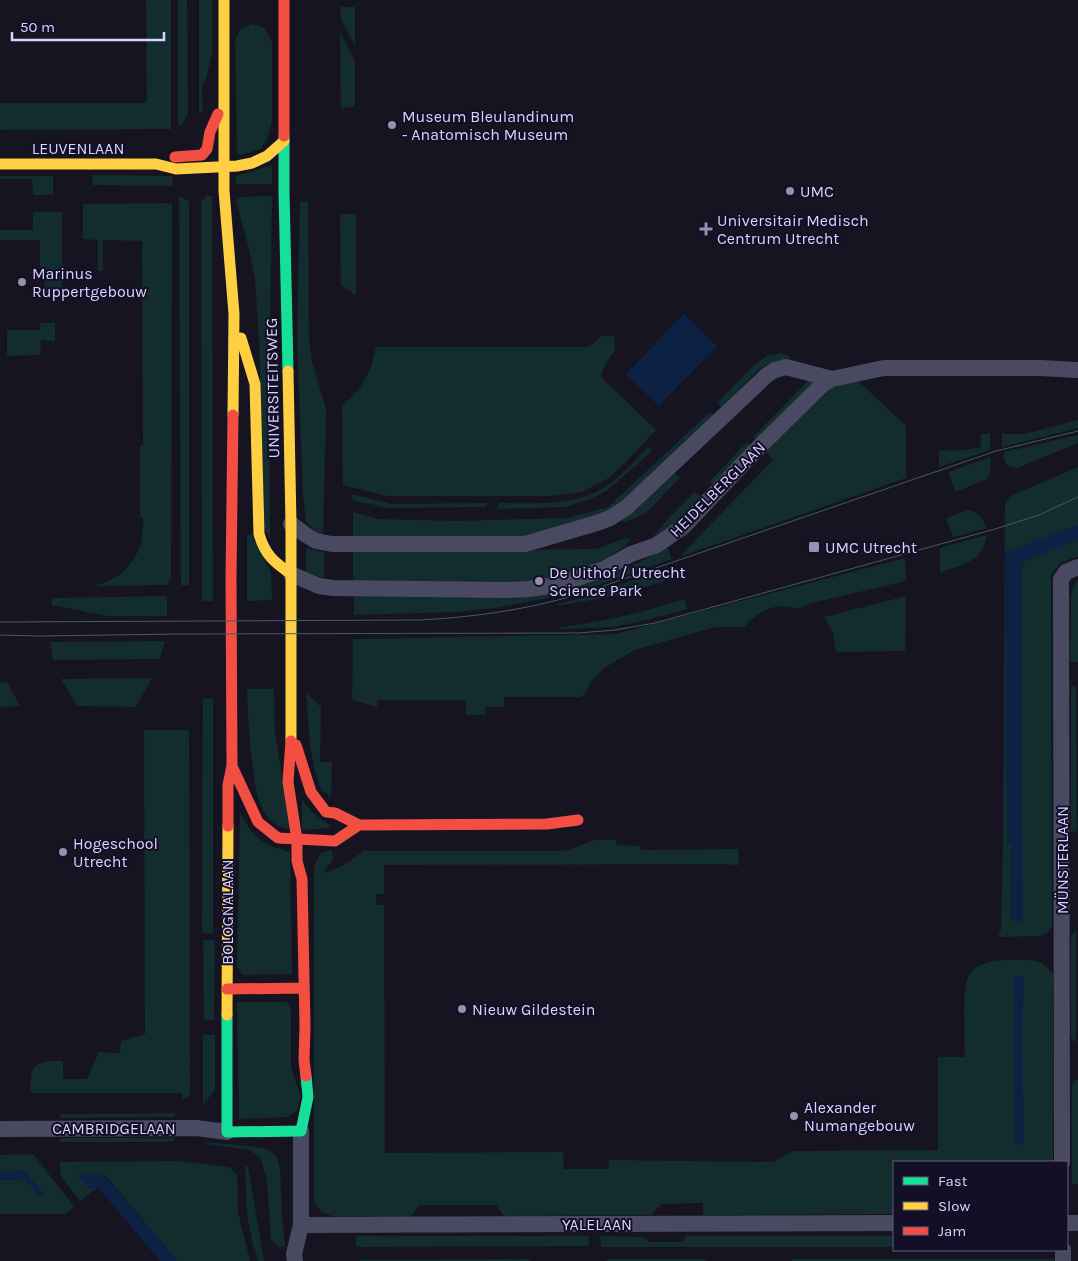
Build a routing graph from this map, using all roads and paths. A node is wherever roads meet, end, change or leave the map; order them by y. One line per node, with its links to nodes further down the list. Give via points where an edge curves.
1 (224, 0): 3 (street)
2 (284, 0): 4 (street, UNIVERSITEITSWEG)
3 (224, 101): 6 (street, LEUVENLAAN, via 210,132 207,150 195,156 176,157); 7 (street)
4 (284, 141): 7 (street, via 267,156 252,163); 11 (street, UNIVERSITEITSWEG)
5 (0, 164): 6 (street, LEUVENLAAN)
6 (156, 164): 7 (street, LEUVENLAAN, via 176,169)
7 (224, 168): 8 (street)
8 (234, 314): 13 (street, via 255,384 259,534 271,559); 15 (street, BOLOGNALAAN)
9 (1078, 370): 10 (street, HEIDELBERGLAAN, via 884,368)
10 (832, 379): 11 (street, HEIDELBERGLAAN, via 786,367 776,370 626,508 597,524 525,544 332,544 316,541); 13 (street, HEIDELBERGLAAN, via 758,448 684,526 657,545 631,554 604,570 557,585 507,590 333,588 319,586)
11 (291, 524): 13 (street, UNIVERSITEITSWEG)
12 (1078, 567): 28 (street, MÜNSTERLAAN, via 1066,572 1061,579)
13 (291, 574): 14 (street, UNIVERSITEITSWEG)
14 (292, 731): 17 (street, via 311,792 326,812); 18 (street, via 288,782)
15 (232, 766): 18 (street, via 258,822 278,838); 24 (street, BOLOGNALAAN, via 228,785)
16 (578, 820): 17 (street, via 546,824)
17 (359, 825): 19 (street, via 335,841)
18 (297, 840): 19 (street); 22 (street, via 297,861)
19 (322, 841): 20 (street)
20 (314, 851)
21 (309, 862): 22 (street)
22 (302, 879): 23 (street)
23 (303, 988): 24 (street); 26 (street, via 308,1097)
24 (227, 989): 27 (street, BOLOGNALAAN)
25 (0, 1129): 27 (street, CAMBRIDGELAAN, via 196,1128)
26 (300, 1131): 27 (street); 30 (street)
27 (227, 1132)
28 (1062, 1161)
29 (893, 1223): 30 (street, YALELAAN)
30 (301, 1225): 31 (street)
31 (295, 1261)

